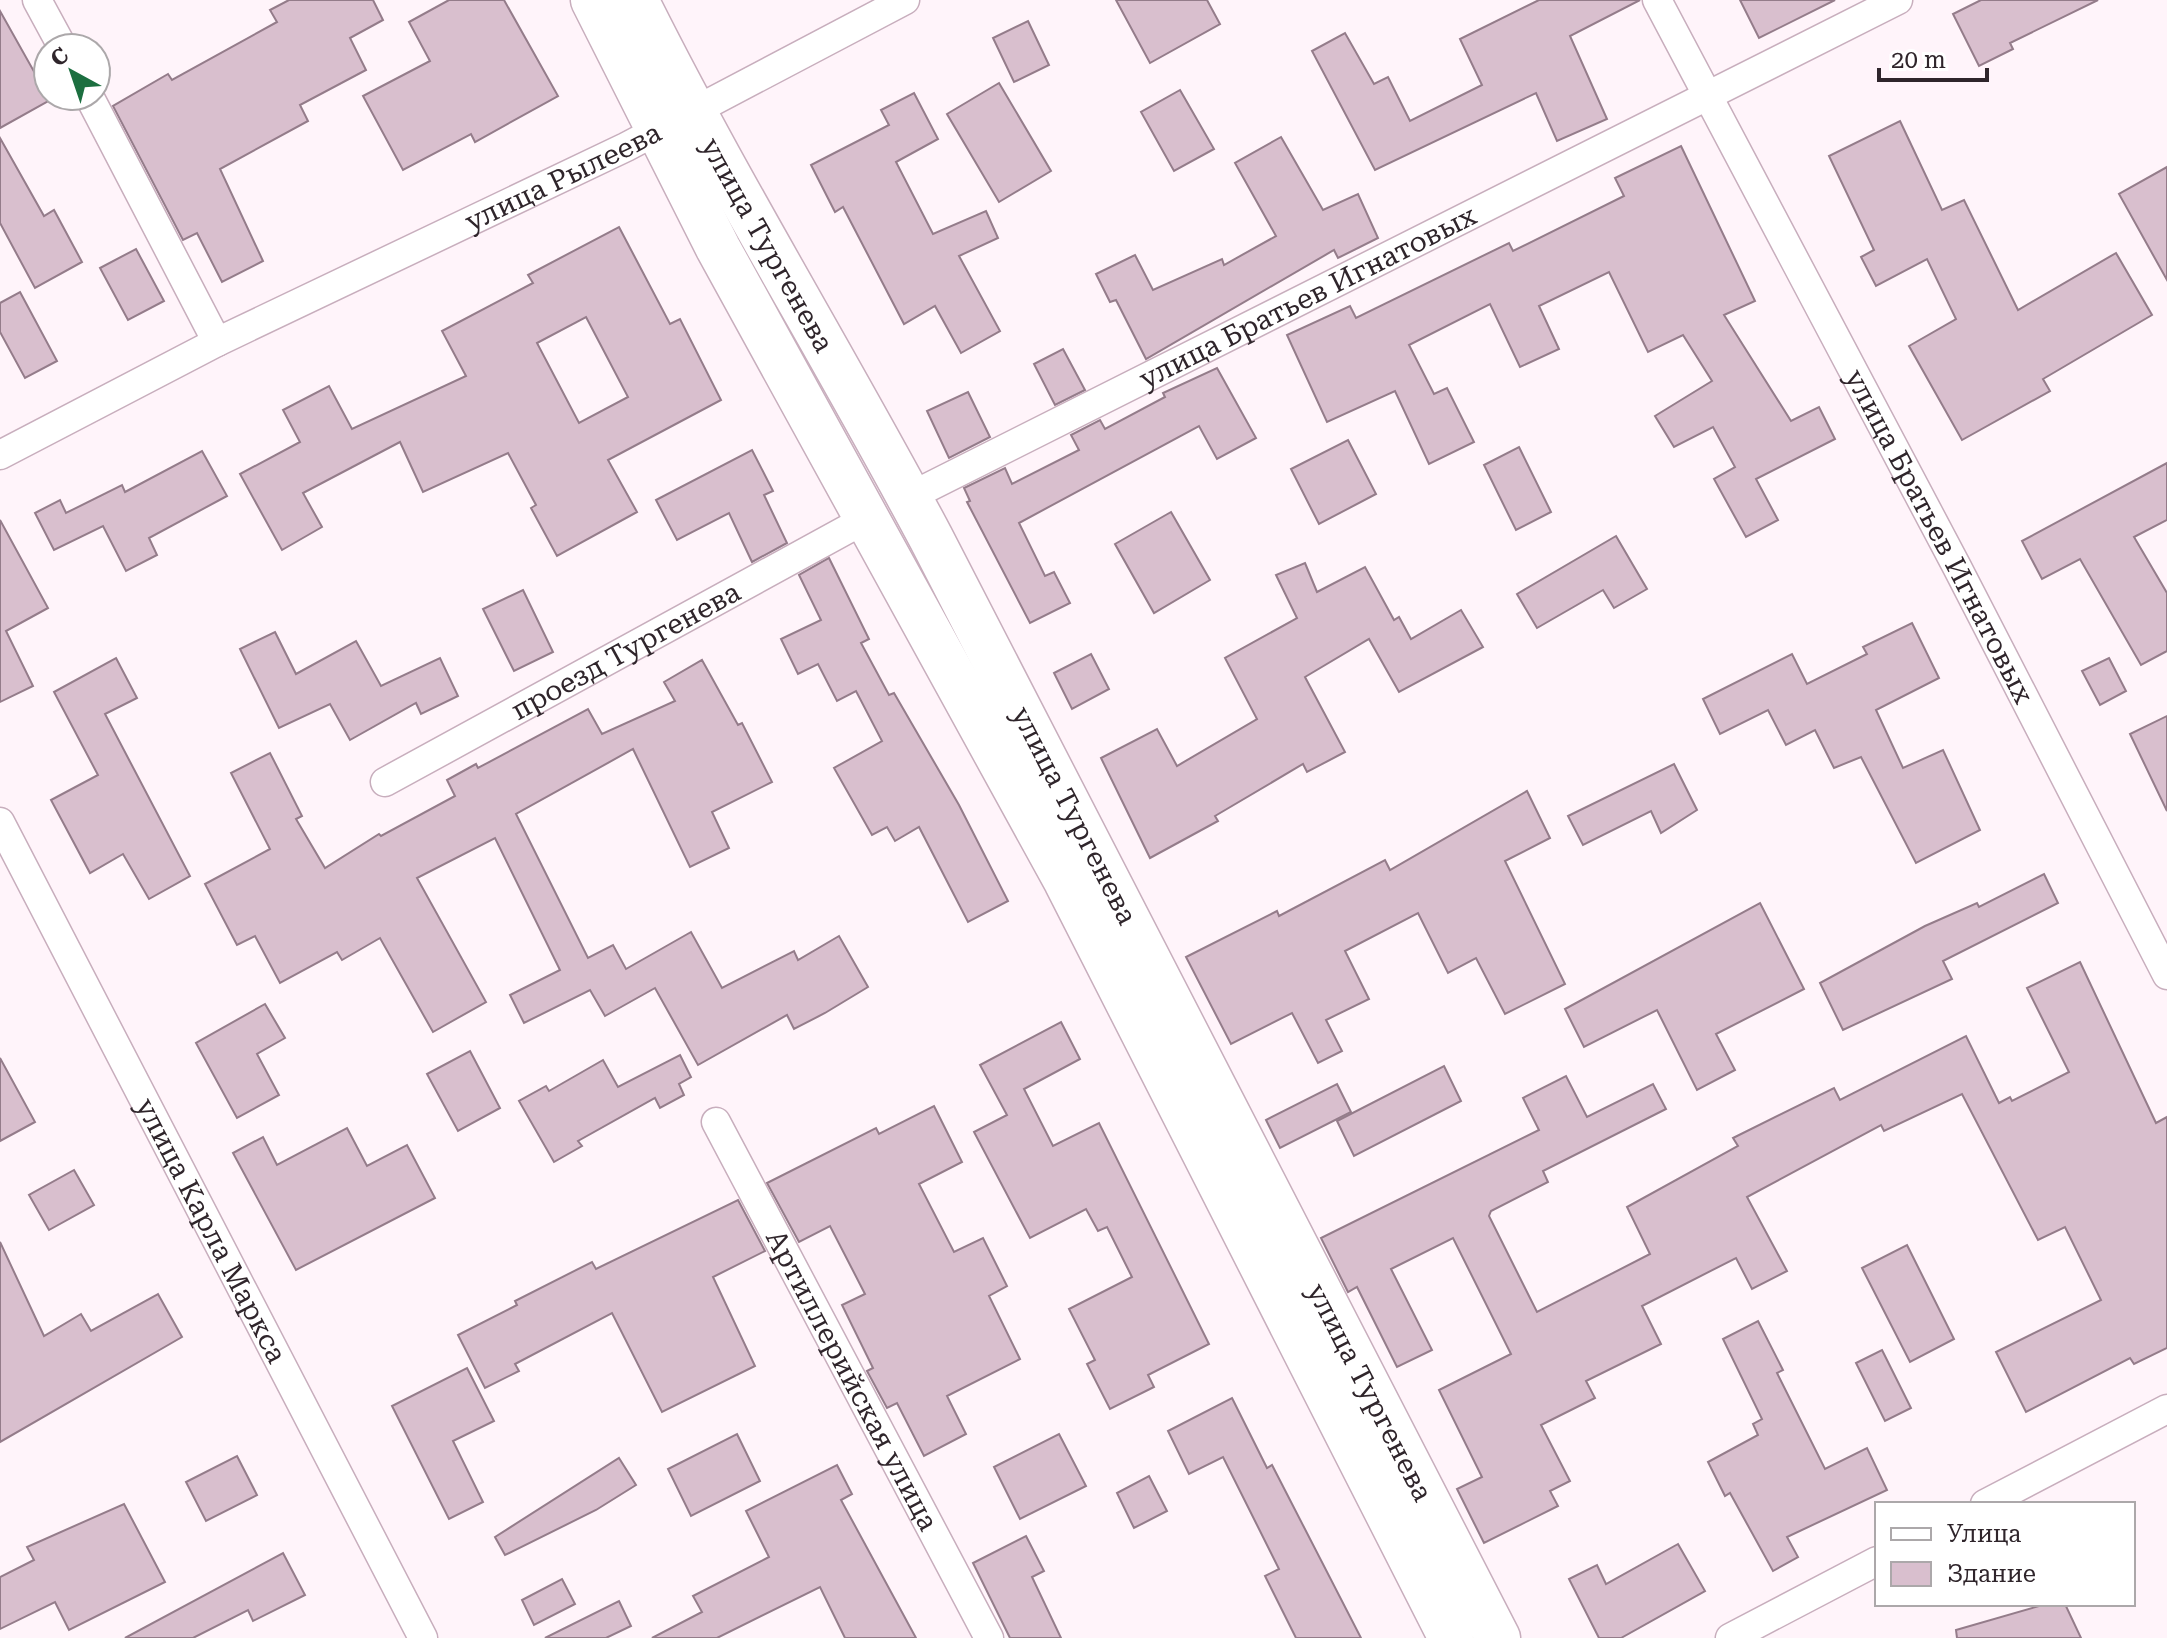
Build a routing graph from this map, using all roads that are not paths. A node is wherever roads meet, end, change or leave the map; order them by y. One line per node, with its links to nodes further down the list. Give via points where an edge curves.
1 (37, 0): 7 (street)
2 (593, 0): 10 (highway, улица Тургенева)
3 (636, 0): 10 (highway, улица Тургенева)
4 (905, 0): 10 (street, улица Рылеева)
5 (1657, 0): 8 (street, улица Братьев Игнатовых)
6 (1898, 0): 8 (street, улица Братьев Игнатовых)
7 (54, 32)
8 (1707, 98): 13 (street, улица Братьев Игнатовых); 17 (street, улица Братьев Игнатовых)
9 (97, 112): 11 (street)
10 (675, 120): 11 (street, улица Рылеева); 13 (highway, улица Тургенева); 14 (highway, улица Тургенева, via 718,248)
11 (217, 342): 12 (street, улица Рылеева)
12 (0, 455)
13 (909, 497): 25 (highway, улица Тургенева)
14 (866, 519): 15 (street, проезд Тургенева); 24 (highway, улица Тургенева, via 1066,881)
15 (385, 782)
16 (0, 822): 22 (street, улица Карла Маркса)
17 (2167, 975)
18 (716, 1122): 23 (street, Артиллерийская улица)
19 (2167, 1409): 20 (street)
20 (1989, 1502)
21 (1875, 1562): 26 (street)
22 (423, 1638)
23 (989, 1638)
24 (1451, 1638)
25 (1498, 1638)
26 (1730, 1638)

